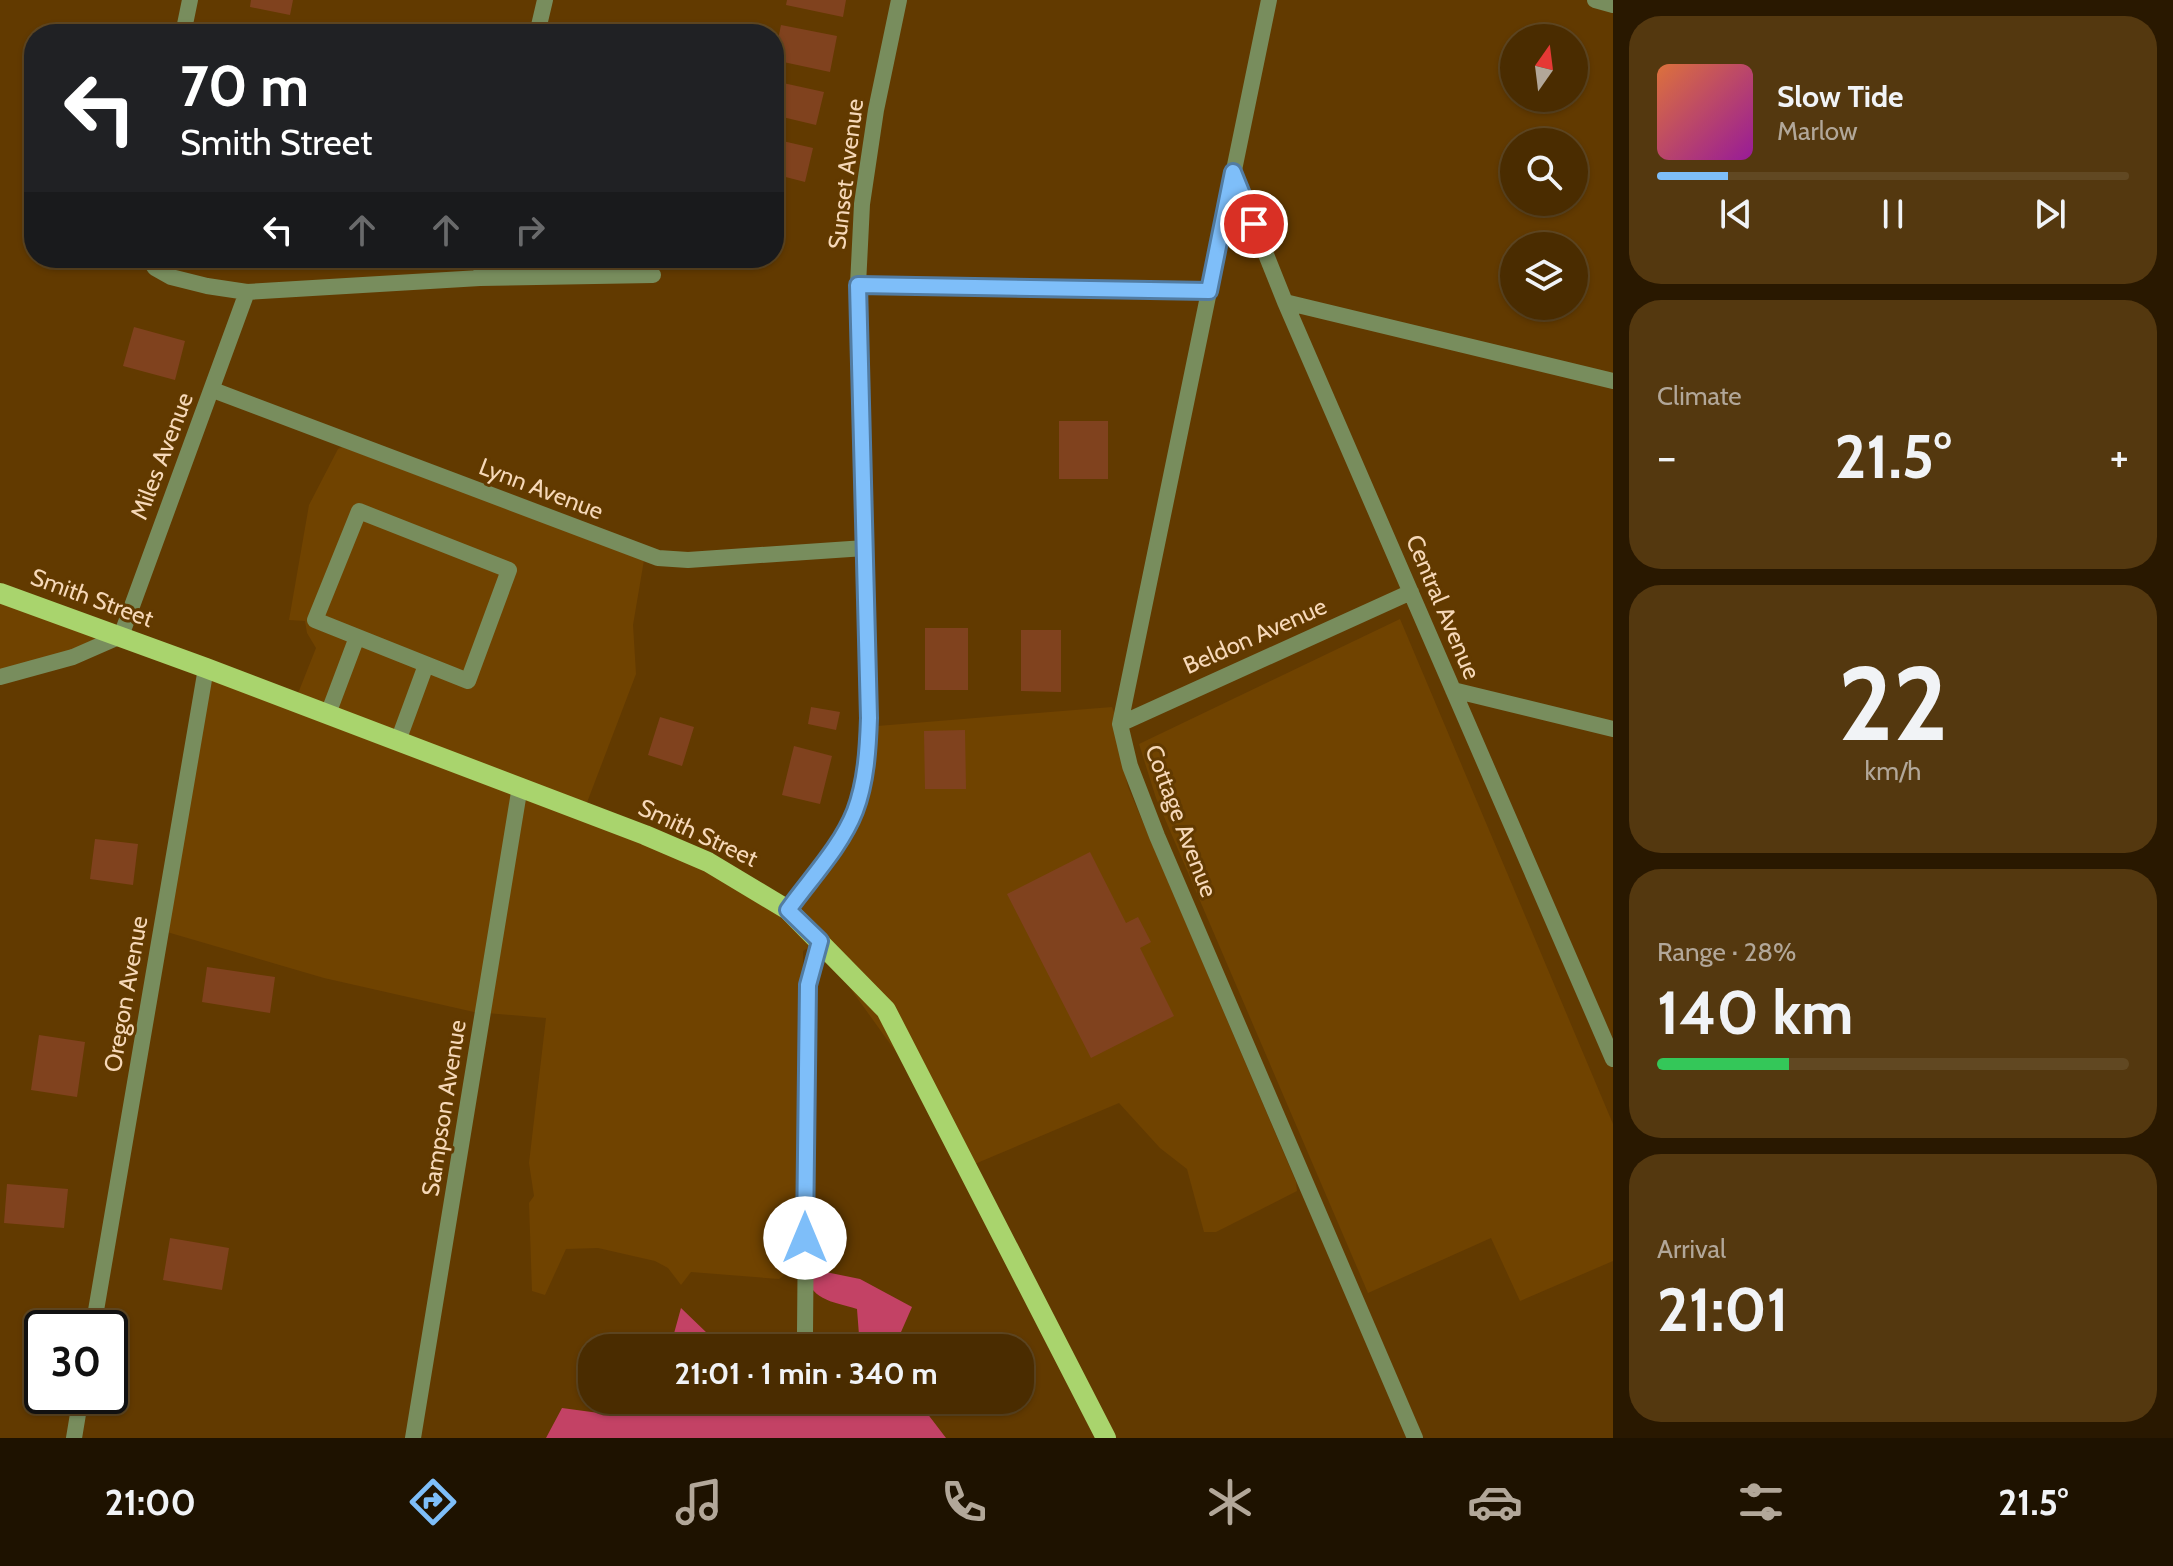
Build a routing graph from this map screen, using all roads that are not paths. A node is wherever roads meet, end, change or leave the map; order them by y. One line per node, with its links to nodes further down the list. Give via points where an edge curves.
1 (190, 0): 7 (street)
2 (545, 0): 8 (street)
3 (899, 0): 14 (street, Sunset Avenue, via 862,204)
4 (1269, 0): 9 (street, Cottage Avenue)
5 (1595, 0): 6 (street)
6 (1613, 5)
7 (185, 24)
8 (539, 24)
9 (1233, 172): 15 (street, Cottage Avenue); 17 (street, Central Avenue)
10 (155, 268): 16 (street, via 171,277)
11 (482, 268): 13 (street)
12 (653, 275): 13 (street)
13 (480, 278): 16 (street)
14 (858, 285): 15 (street); 20 (street, Sunset Avenue)
15 (1209, 291): 30 (street, Cottage Avenue)
16 (247, 292): 19 (street, Miles Avenue)
17 (1285, 302): 18 (street); 21 (street, Central Avenue)
18 (1613, 381)
19 (213, 390): 20 (street, Lynn Avenue, via 658,558); 23 (street, Miles Avenue)
20 (865, 548): 34 (street, Sunset Avenue, via 869,718 861,788 836,845)
21 (1411, 592): 28 (street, Central Avenue); 30 (street, Beldon Avenue)
22 (0, 593): 23 (main road, Smith Street)
23 (121, 636): 26 (main road, Smith Street); 27 (street, via 73,657)
24 (357, 637): 25 (street); 25 (street, via 315,620 359,511 509,570 468,681); 29 (street)
25 (426, 665): 32 (street)
26 (206, 668): 29 (main road, Smith Street); 37 (street, Oregon Avenue)
27 (0, 677)
28 (1453, 690): 31 (street); 36 (street, Central Avenue)
29 (328, 714): 32 (main road, Smith Street)
30 (1120, 724): 43 (street, Cottage Avenue, via 1157,836)
31 (1613, 729)
32 (398, 741): 33 (main road, Smith Street)
33 (520, 786): 34 (main road, Smith Street, via 708,862); 41 (street, Sampson Avenue)
34 (788, 910): 35 (main road, Smith Street)
35 (820, 941): 38 (street, via 808,985); 42 (main road, Smith Street, via 886,1010)
36 (1613, 1059)
37 (96, 1310)
38 (805, 1333)
39 (78, 1414): 40 (street)
40 (74, 1438)
41 (413, 1438)
42 (1106, 1438)
43 (1415, 1438)

